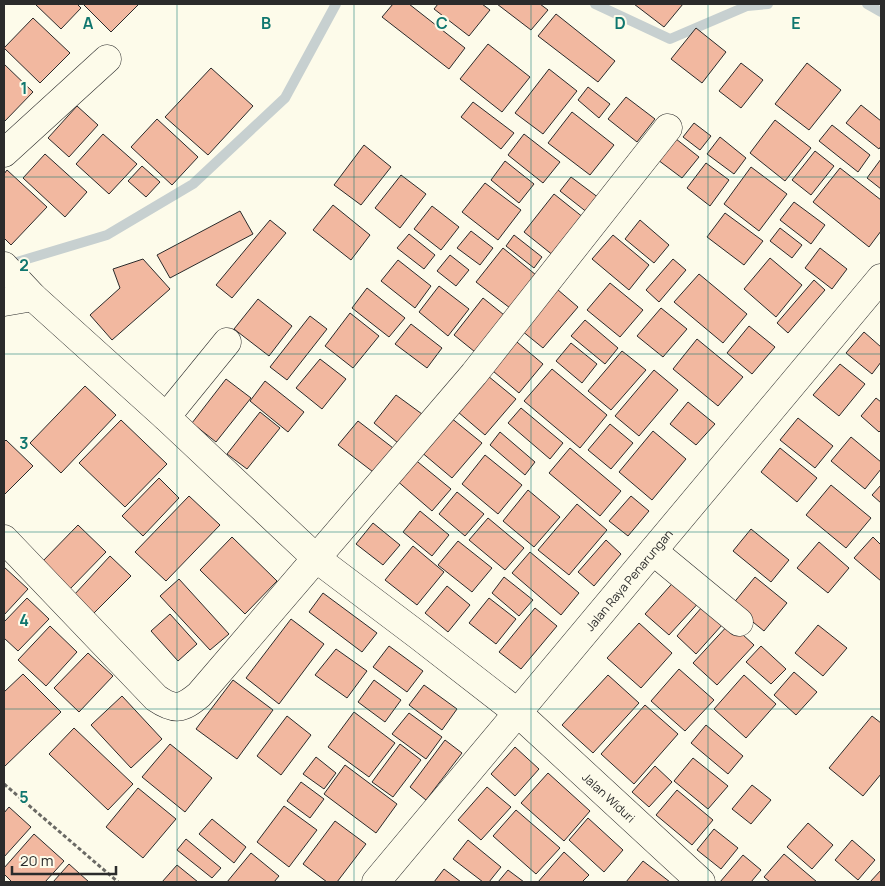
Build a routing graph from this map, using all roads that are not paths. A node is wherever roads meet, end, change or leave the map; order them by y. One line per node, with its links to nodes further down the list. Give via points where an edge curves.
1 (106, 59): 3 (street)
2 (668, 128): 11 (street, via 474,374)
3 (4, 153)
4 (4, 266): 6 (street, Jalan Widuri)
5 (880, 283): 10 (street, Jalan Raya Penarungan)
6 (20, 295): 8 (street, Jalan Widuri)
7 (227, 342): 8 (street)
8 (166, 417): 11 (street, Jalan Widuri)
9 (4, 540): 11 (street, via 156,698 175,708 188,704 199,695)
10 (653, 551): 12 (street); 13 (street, Jalan Raya Penarungan)
11 (317, 559): 13 (street, Jalan Widuri)
12 (739, 622)
13 (518, 713): 14 (street, Jalan Raya Penarungan); 15 (street, Jalan Widuri)
14 (376, 882)
15 (701, 882)

